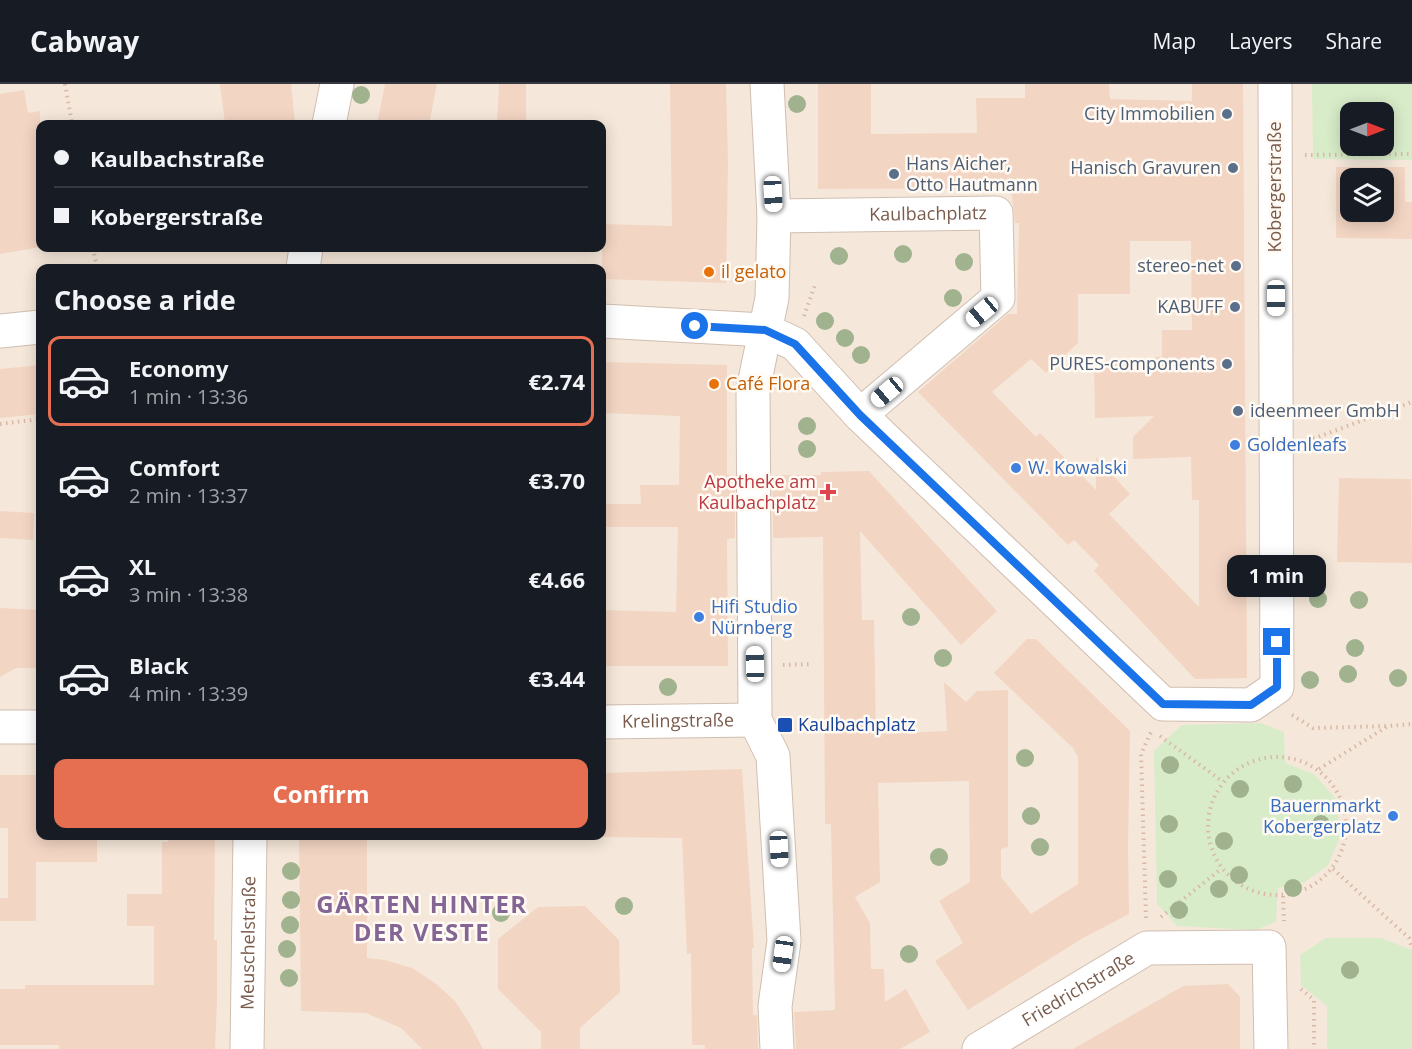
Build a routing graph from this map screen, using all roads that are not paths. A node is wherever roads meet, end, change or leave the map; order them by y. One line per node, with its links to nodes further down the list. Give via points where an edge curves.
1 (337, 84): 4 (street)
2 (767, 84): 5 (street)
3 (1275, 84): 10 (street, Kobergerstraße, via 1277,687 1251,705 1157,717)
4 (330, 120)
5 (774, 216): 8 (street, via 772,298); 10 (street, Kaulbachplatz, via 996,213 998,298)
6 (606, 321): 8 (street)
7 (36, 327): 9 (street)
8 (765, 330): 10 (street, via 795,344); 11 (street, via 753,390)
9 (0, 331)
10 (860, 415)
11 (755, 720): 12 (street, Krelingstraße); 17 (street, via 773,756 784,941 775,1006)
12 (606, 722)
13 (0, 727): 14 (street)
14 (36, 727)
15 (250, 840): 16 (street, Meuschelstraße)
16 (247, 1049)
17 (777, 1049)
18 (979, 1049): 19 (street, Friedrichstraße, via 1147,948 1269,947)
19 (1271, 1049)

